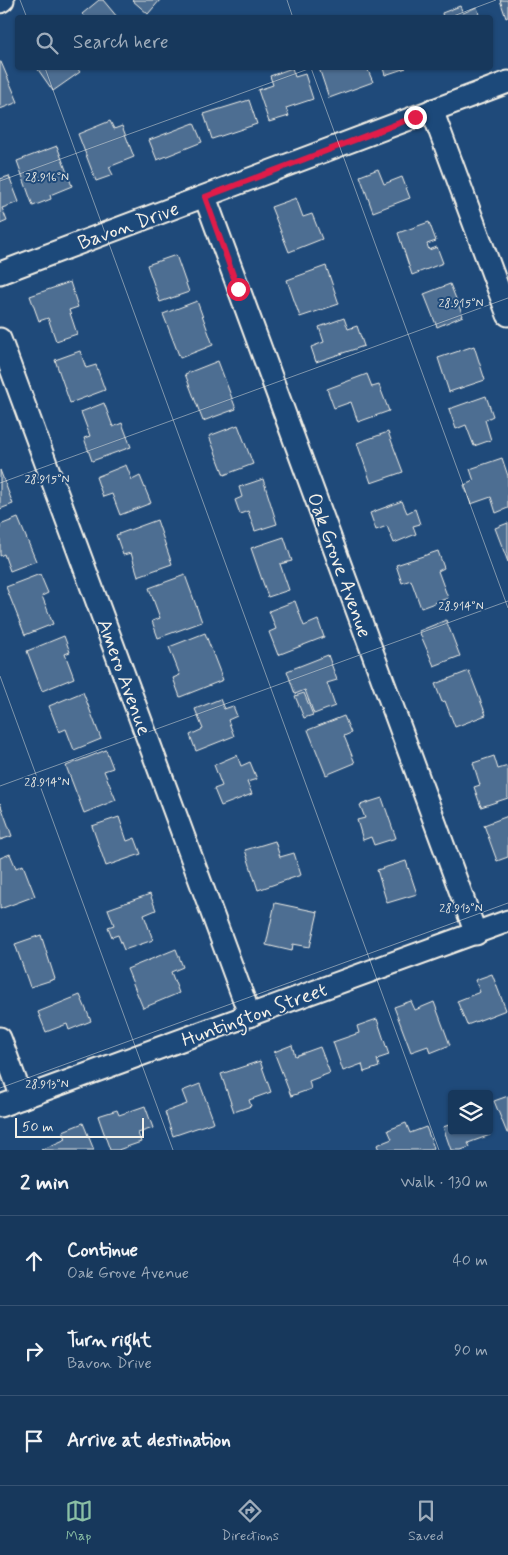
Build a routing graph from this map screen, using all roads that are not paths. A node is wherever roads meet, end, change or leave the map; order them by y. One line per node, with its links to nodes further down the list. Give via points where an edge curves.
1 (508, 82): 2 (street, Bavon Drive)
2 (432, 110): 3 (street, Bavon Drive); 5 (street)
3 (205, 197): 4 (street, Bavon Drive); 8 (street, Oak Grove Avenue)
4 (0, 273)
5 (508, 316)
6 (0, 339): 9 (street, Amero Avenue)
7 (508, 921): 8 (street, Huntington Street)
8 (476, 934): 9 (street, Huntington Street)
9 (250, 1016): 11 (street, Huntington Street)
10 (0, 1038): 11 (street)
11 (22, 1098): 12 (street, Huntington Street)
12 (0, 1106)

